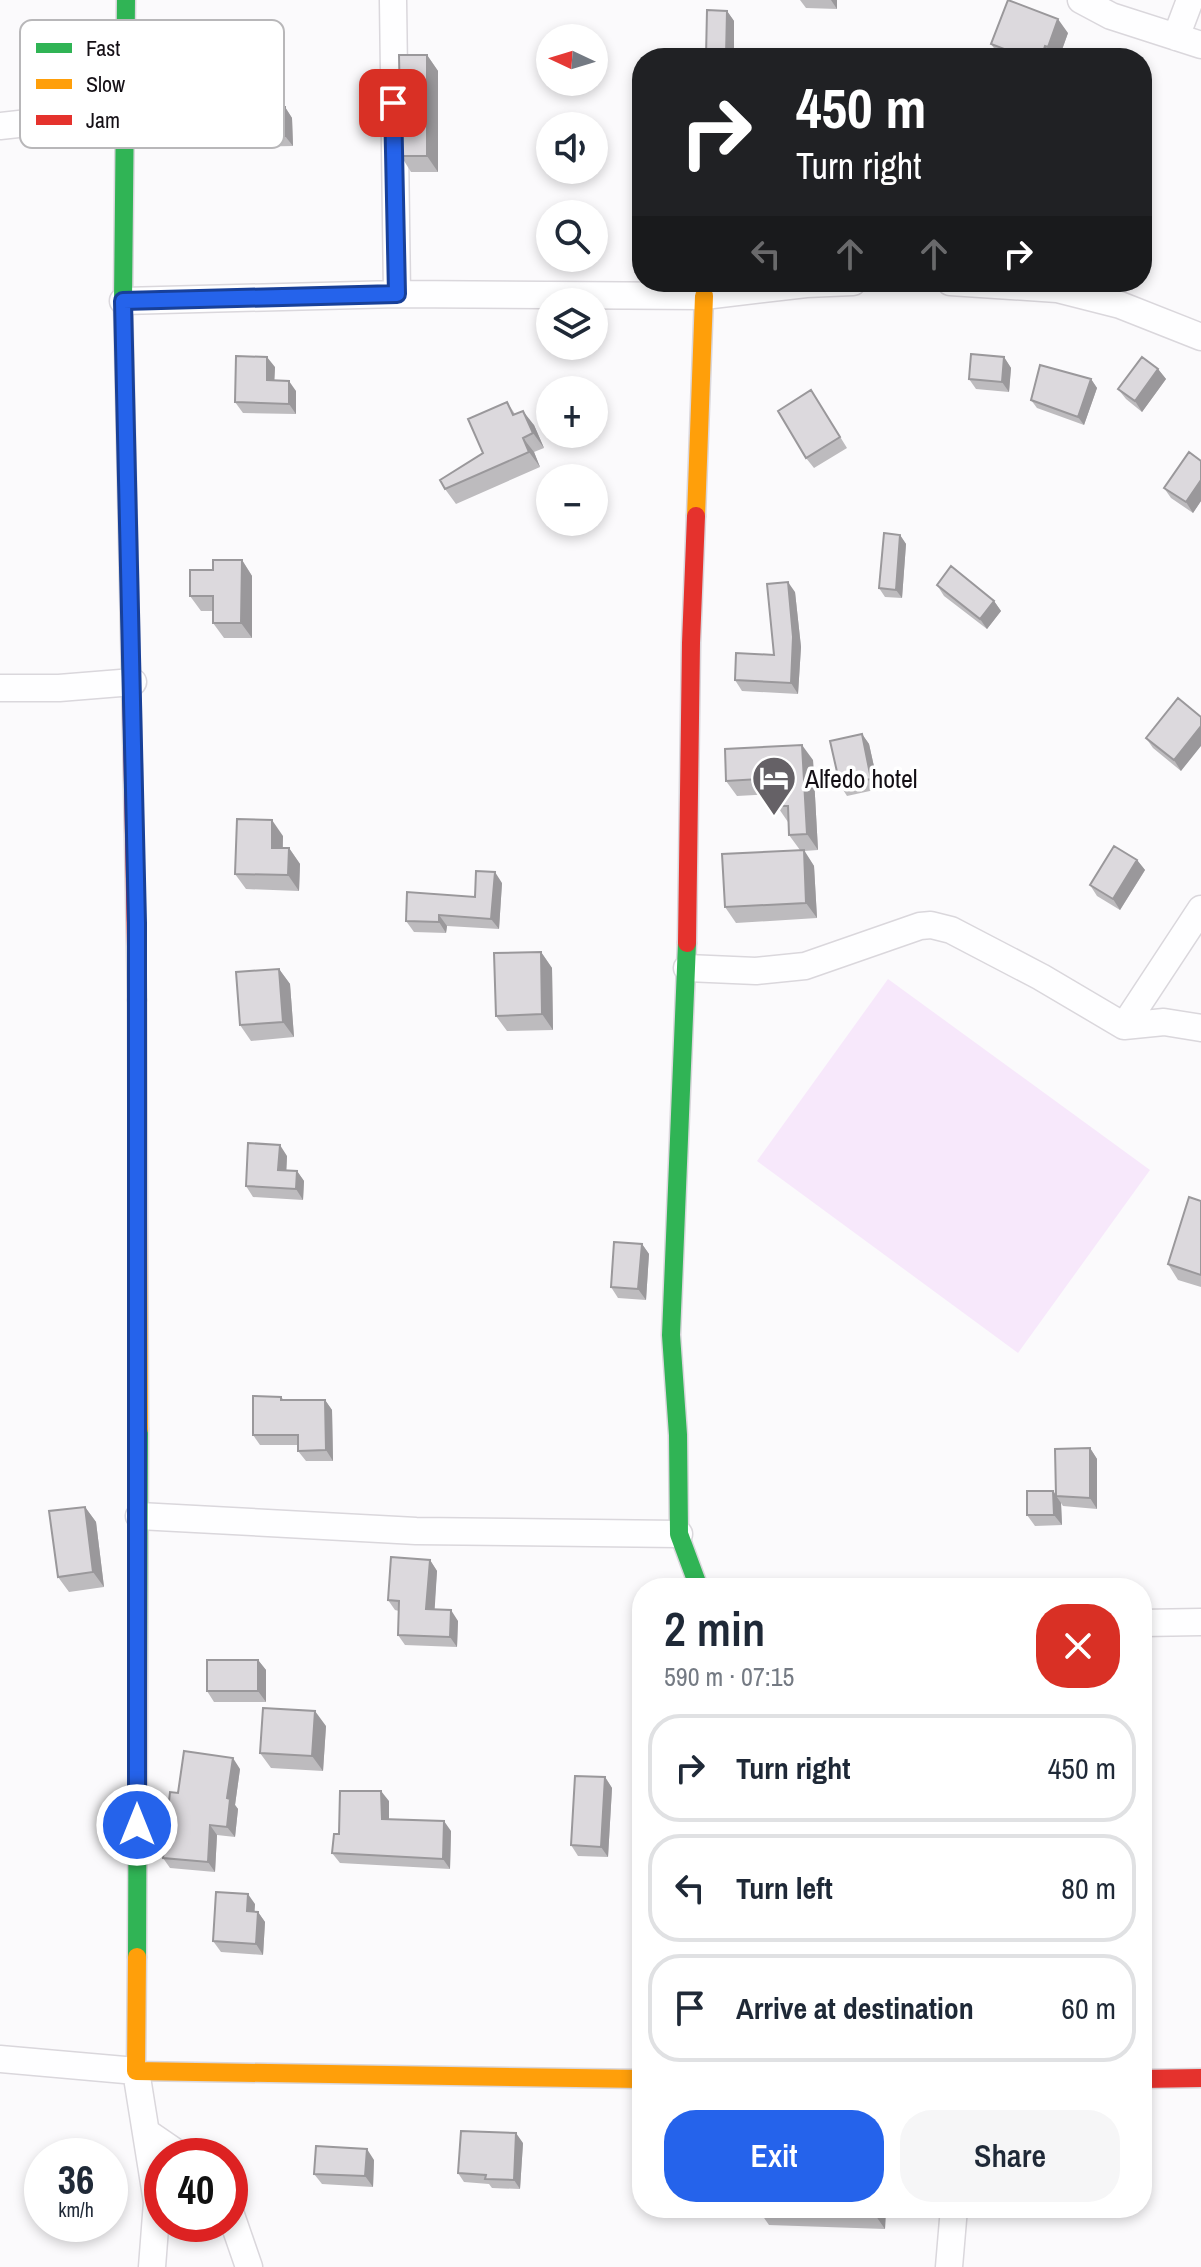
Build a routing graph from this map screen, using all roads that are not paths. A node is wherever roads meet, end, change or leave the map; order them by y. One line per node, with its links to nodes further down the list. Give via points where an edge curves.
1 (393, 0): 10 (street)
2 (1081, 0): 4 (street, via 1111,16)
3 (1190, 0): 4 (street)
4 (1189, 41)
5 (20, 124): 6 (street)
6 (0, 126)
7 (125, 148): 12 (street)
8 (738, 292): 11 (street)
9 (1069, 292): 13 (street, via 1120,305)
10 (397, 294): 11 (street); 12 (street)
11 (704, 296): 17 (street, via 691,643)
12 (123, 301): 14 (street)
13 (1201, 337)
14 (133, 682): 15 (street); 20 (street)
15 (0, 688)
16 (1201, 909): 18 (street)
17 (687, 968): 18 (street, via 756,971 805,966 931,925 951,930 1041,977); 21 (street, via 671,1335)
18 (1124, 1026): 19 (street, via 1164,1022)
19 (1201, 1028)
20 (139, 1516): 21 (street, via 416,1531); 26 (street)
21 (679, 1534): 22 (street)
22 (695, 1578)
23 (1201, 1622): 24 (street)
24 (1152, 1623)
25 (0, 2059): 26 (street)
26 (136, 2071): 28 (street); 30 (street)
27 (1201, 2078): 29 (street)
28 (632, 2079)
29 (1152, 2079)
30 (146, 2132): 31 (street); 34 (street, via 157,2202)
31 (155, 2138)
32 (953, 2218): 36 (street)
33 (240, 2242): 35 (street)
34 (152, 2267)
35 (249, 2267)
36 (949, 2267)

